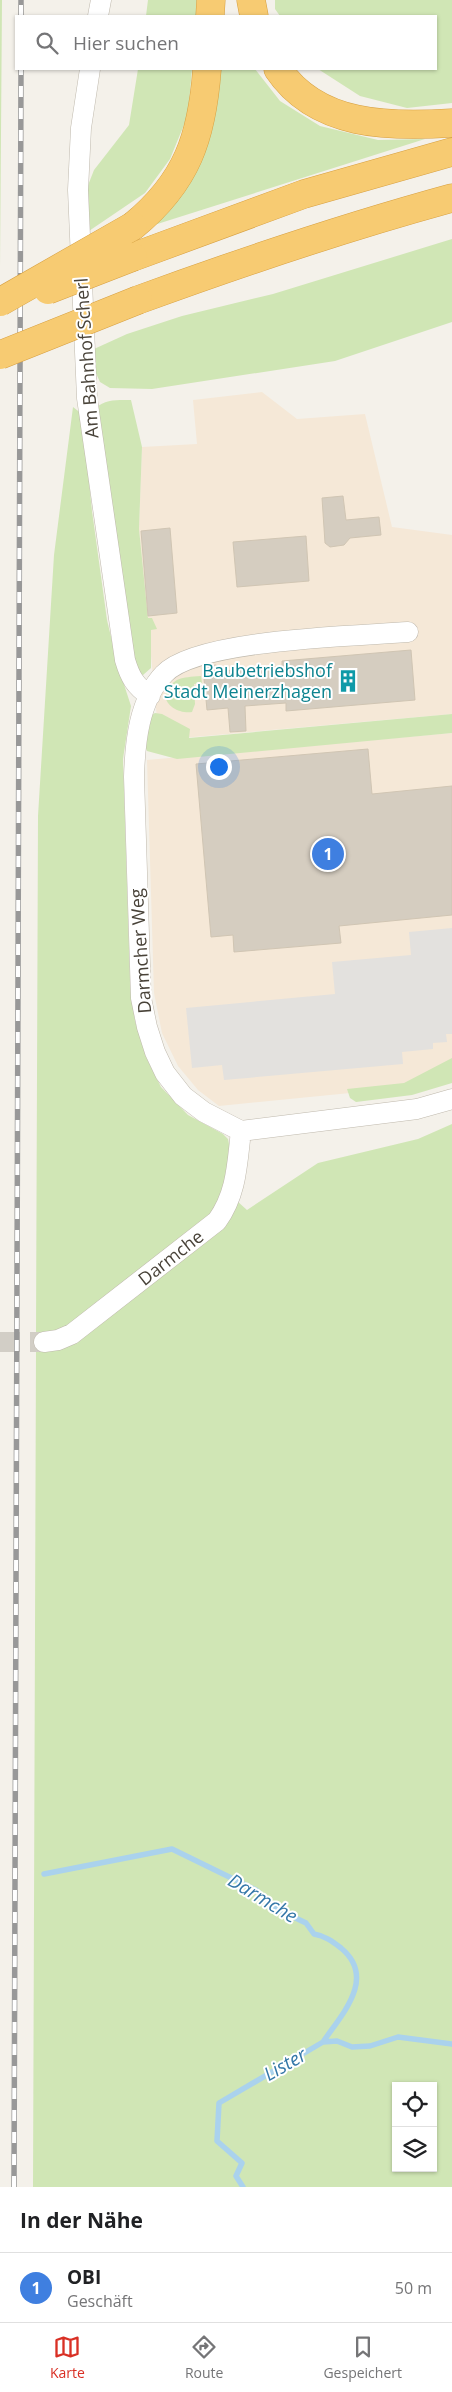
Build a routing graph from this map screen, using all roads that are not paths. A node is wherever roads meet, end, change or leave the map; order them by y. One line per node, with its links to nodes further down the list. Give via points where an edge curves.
1 (101, 0): 4 (street)
2 (212, 0): 5 (highway)
3 (251, 0): 6 (highway)
4 (98, 15)
5 (210, 15)
6 (254, 15)
7 (90, 70): 17 (street, Am Bahnhof Scherl, via 81,128 78,190 87,398 125,660 137,687)
8 (206, 70): 13 (highway, bridge, via 200,127 177,179 162,199 133,226)
9 (279, 70): 10 (highway, via 296,89 336,114 403,126)
10 (452, 124)
11 (452, 152): 14 (highway, bridge, via 304,194)
12 (452, 198): 15 (highway, bridge, via 346,227 246,260)
13 (0, 302)
14 (0, 309)
15 (0, 355)
16 (408, 632): 17 (street, Darmcher Weg, via 232,647 203,654 166,672)
17 (150, 696): 19 (street, Darmcher Weg, via 139,724 134,777 139,970 147,1027 154,1052 183,1096 204,1112)
18 (452, 1099): 19 (street, via 417,1109)
19 (241, 1131): 20 (street, Darmche, via 235,1182 228,1205 217,1221 72,1334)
20 (44, 1342)

